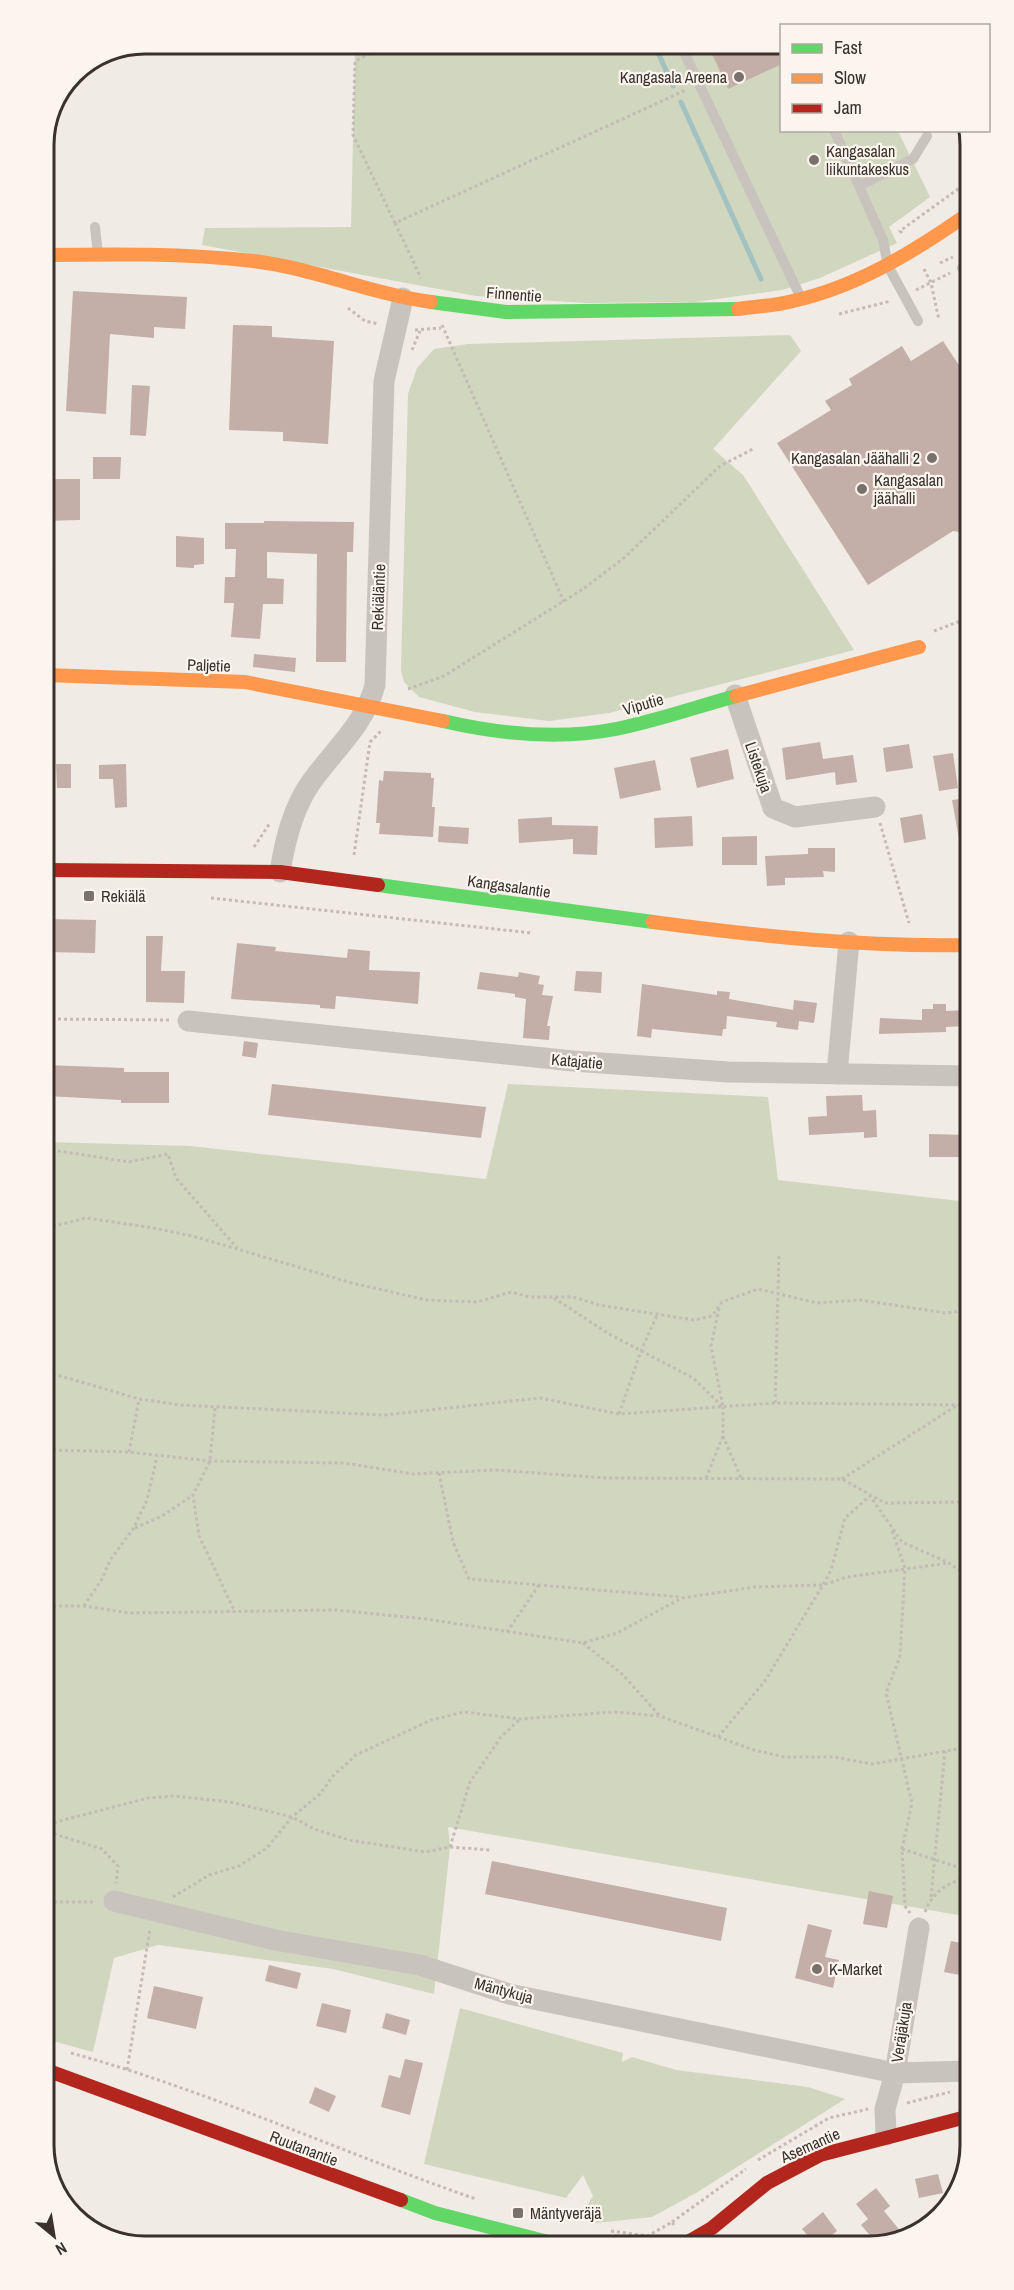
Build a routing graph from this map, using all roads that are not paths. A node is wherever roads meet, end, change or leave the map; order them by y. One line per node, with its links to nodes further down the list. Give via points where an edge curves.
1 (685, 54): 11 (lane)
2 (835, 132): 4 (lane)
3 (927, 136): 4 (lane, via 913,159)
4 (859, 186): 9 (lane, via 884,240)
5 (960, 219): 9 (street, Finnentie)
6 (96, 227): 7 (lane)
7 (98, 254): 8 (street, Finnentie); 10 (street, Finnentie, via 254,261)
8 (54, 255)
9 (888, 266): 11 (street, Finnentie); 12 (lane)
10 (403, 298): 11 (street, Finnentie, via 506,312 586,314 719,311); 16 (street, Rekiäläntie, via 394,328 382,407 375,685)
11 (801, 299)
12 (918, 321)
13 (919, 647): 15 (street, Viputie)
14 (54, 675): 16 (street, Paljetie, via 244,682)
15 (735, 696): 16 (street, Viputie, via 615,729 549,735 482,730); 17 (street, Listekuja, via 773,808 795,817)
16 (370, 705): 19 (street, Rekiäläntie, via 310,782 285,838)
17 (875, 807)
18 (54, 870): 19 (street, Kangasalantie)
19 (280, 872): 20 (street, Kangasalantie, via 727,932)
20 (849, 942): 21 (street, Kangasalantie); 23 (street)
21 (960, 945)
22 (188, 1021): 23 (street, Katajatie, via 573,1061 728,1072)
23 (837, 1074): 24 (street, Katajatie)
24 (960, 1076)
25 (114, 1901): 29 (street, Mäntykuja, via 275,1940 420,1965 509,1994)
26 (919, 1928): 29 (street, Veräjäkuja)
27 (960, 2071): 29 (street, Mäntykuja)
28 (54, 2073): 33 (street, Ruutanantie, via 435,2213)
29 (895, 2073): 31 (street, Veräjäkuja, via 885,2109)
30 (960, 2118): 31 (street, Asemantie)
31 (886, 2135): 32 (street, Asemantie, via 820,2155 767,2183)
32 (712, 2228): 34 (street, Asemantie); 35 (street, Asemantie)
33 (525, 2236)
34 (698, 2236)
35 (709, 2236)

